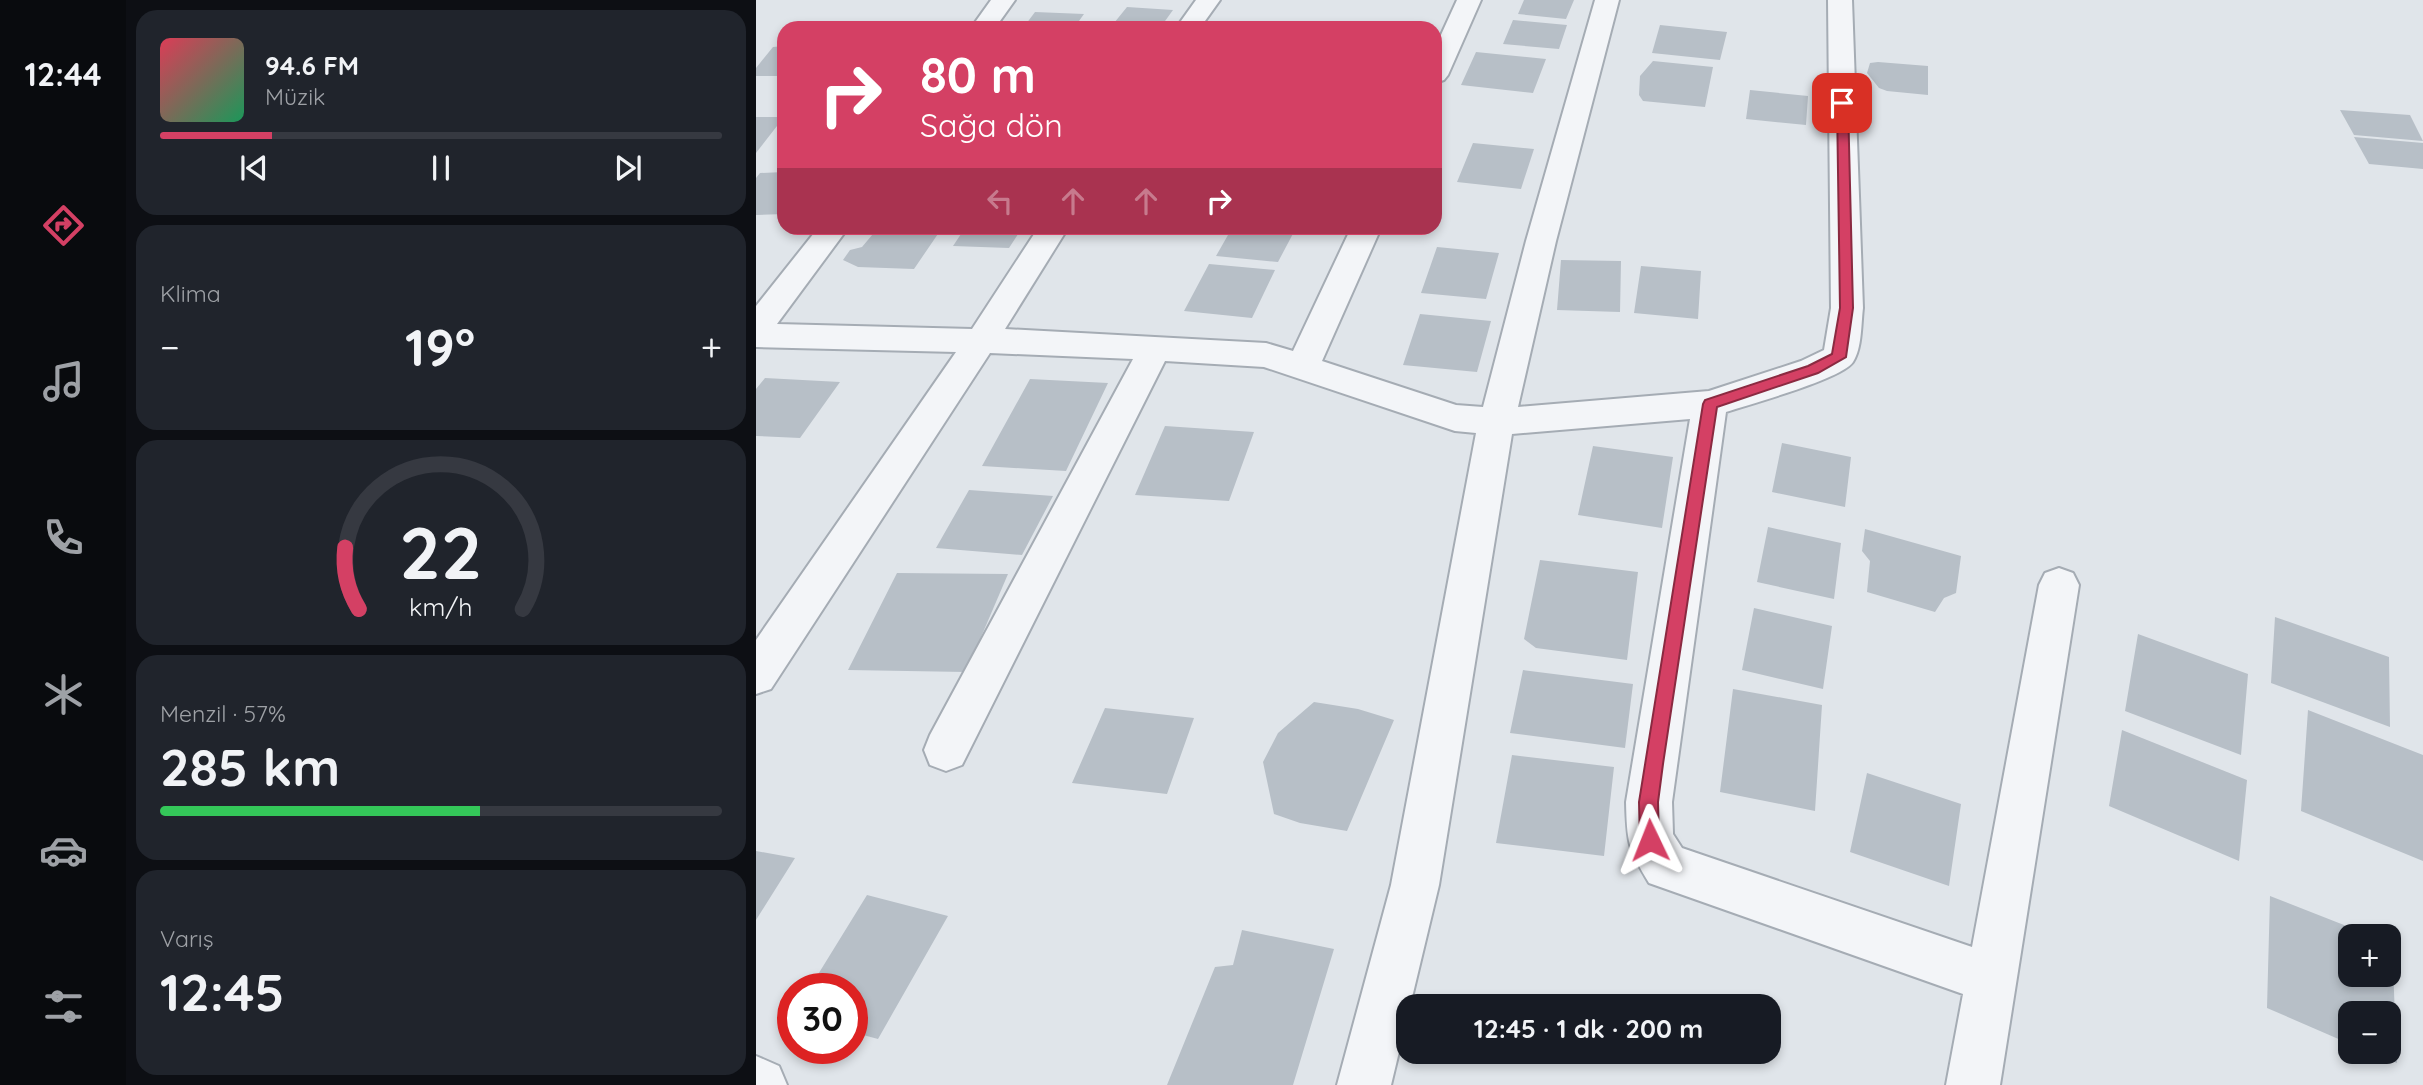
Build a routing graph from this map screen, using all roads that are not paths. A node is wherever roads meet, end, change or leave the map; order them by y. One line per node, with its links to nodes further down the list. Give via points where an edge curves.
1 (1003, 0): 6 (street)
2 (1208, 0): 7 (street)
3 (1469, 0): 8 (street)
4 (1607, 0): 18 (street)
5 (1840, 0): 17 (street, via 1847,308 1839,357)
6 (988, 21)
7 (1193, 21)
8 (1442, 60)
9 (828, 235): 12 (street)
10 (1049, 235): 14 (street)
11 (1363, 235): 16 (street)
12 (756, 329)
13 (756, 335): 14 (street)
14 (981, 341): 15 (street); 20 (street)
15 (1155, 348): 16 (street, via 1266,355); 21 (street)
16 (1302, 367): 18 (street, via 1455,418)
17 (1710, 404): 18 (street); 22 (street, via 1654,764 1650,840 1665,866)
18 (1497, 422): 23 (street, via 1415,886)
19 (2059, 585): 22 (street)
20 (756, 675)
21 (946, 750)
22 (1991, 979): 24 (street)
23 (1364, 1085)
24 (1973, 1085)

